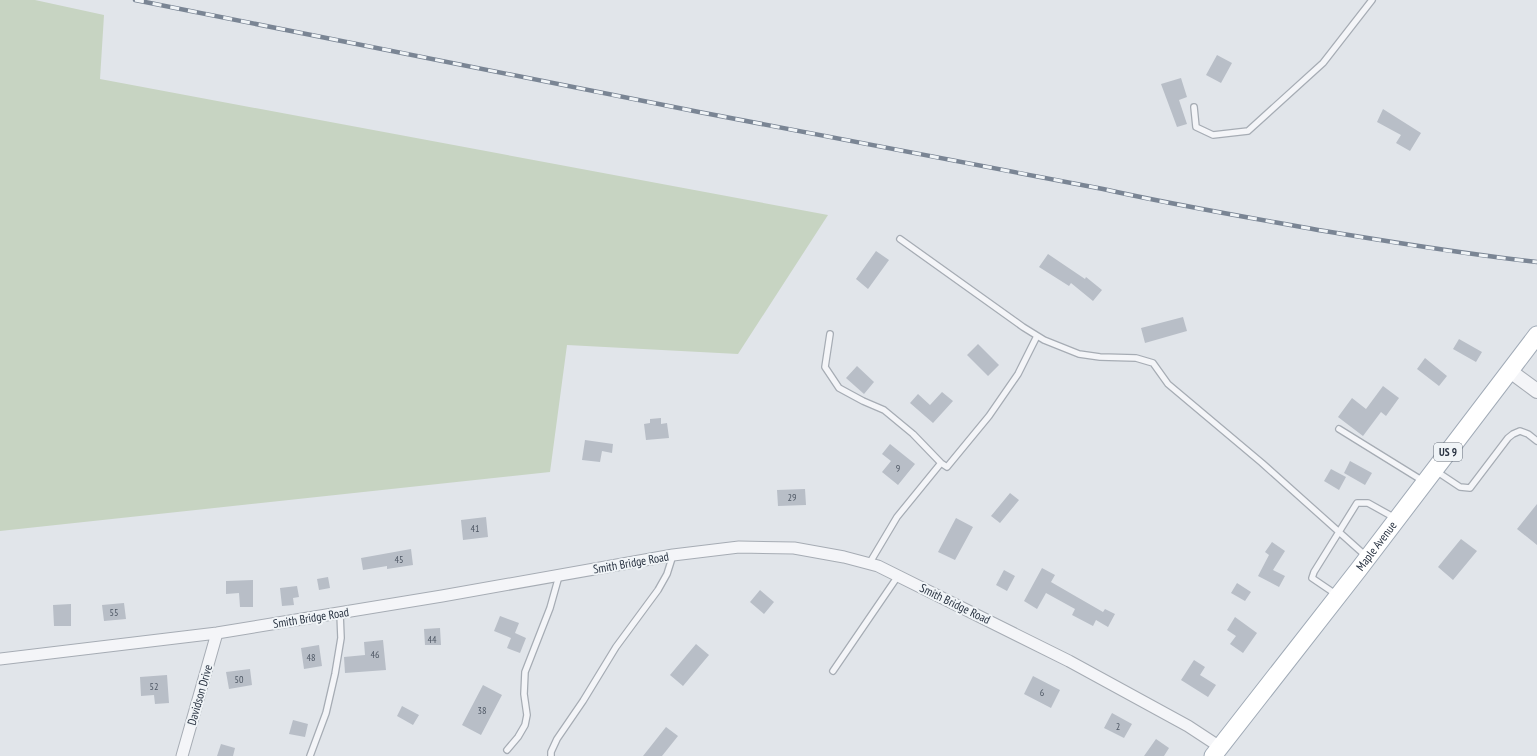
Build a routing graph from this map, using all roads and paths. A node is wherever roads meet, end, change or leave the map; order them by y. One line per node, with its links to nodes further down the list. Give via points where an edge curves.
1 (1372, 0): 2 (lane, via 1323,63 1248,131 1213,134 1196,127)
2 (1194, 107)
3 (900, 239): 6 (lane)
4 (830, 334): 11 (lane, via 825,367 839,388 884,410 913,434)
5 (1537, 335): 7 (main road, Maple Avenue / US 9)
6 (1037, 336): 11 (lane, via 1018,374 989,416 947,468); 14 (lane, via 1079,354 1136,358 1153,363 1168,384 1262,463)
7 (1510, 371): 8 (street); 12 (main road, Maple Avenue / US 9)
8 (1537, 391)
9 (1339, 429): 12 (lane)
10 (1537, 441): 12 (lane, via 1520,431 1512,434 1470,488)
11 (941, 463): 17 (lane, via 897,517)
12 (1430, 476): 13 (main road, Maple Avenue / US 9)
13 (1397, 519): 14 (lane, via 1368,503 1357,503); 16 (main road, Maple Avenue / US 9)
14 (1338, 532): 16 (lane); 20 (lane, via 1312,578)
15 (673, 555): 17 (street, Smith Bridge Road, via 739,547 794,548); 18 (street, Smith Bridge Road); 29 (lane, via 658,590 616,647 557,739)
16 (1368, 557): 20 (main road, Maple Avenue / US 9)
17 (869, 564): 19 (street, Smith Bridge Road)
18 (559, 575): 21 (street, Smith Bridge Road); 25 (lane, via 550,608 525,672 525,726)
19 (898, 576): 24 (lane); 26 (street, Smith Bridge Road, via 1069,660 1188,726)
20 (1338, 596): 26 (main road, Maple Avenue / US 9)
21 (340, 613): 22 (street, Smith Bridge Road); 28 (lane, via 341,638 326,713)
22 (217, 633): 23 (street, Smith Bridge Road); 27 (street, Davidson Drive)
23 (0, 659)
24 (833, 671)
25 (507, 750)
26 (1217, 752)
27 (182, 756)
28 (310, 756)
29 (551, 756)

